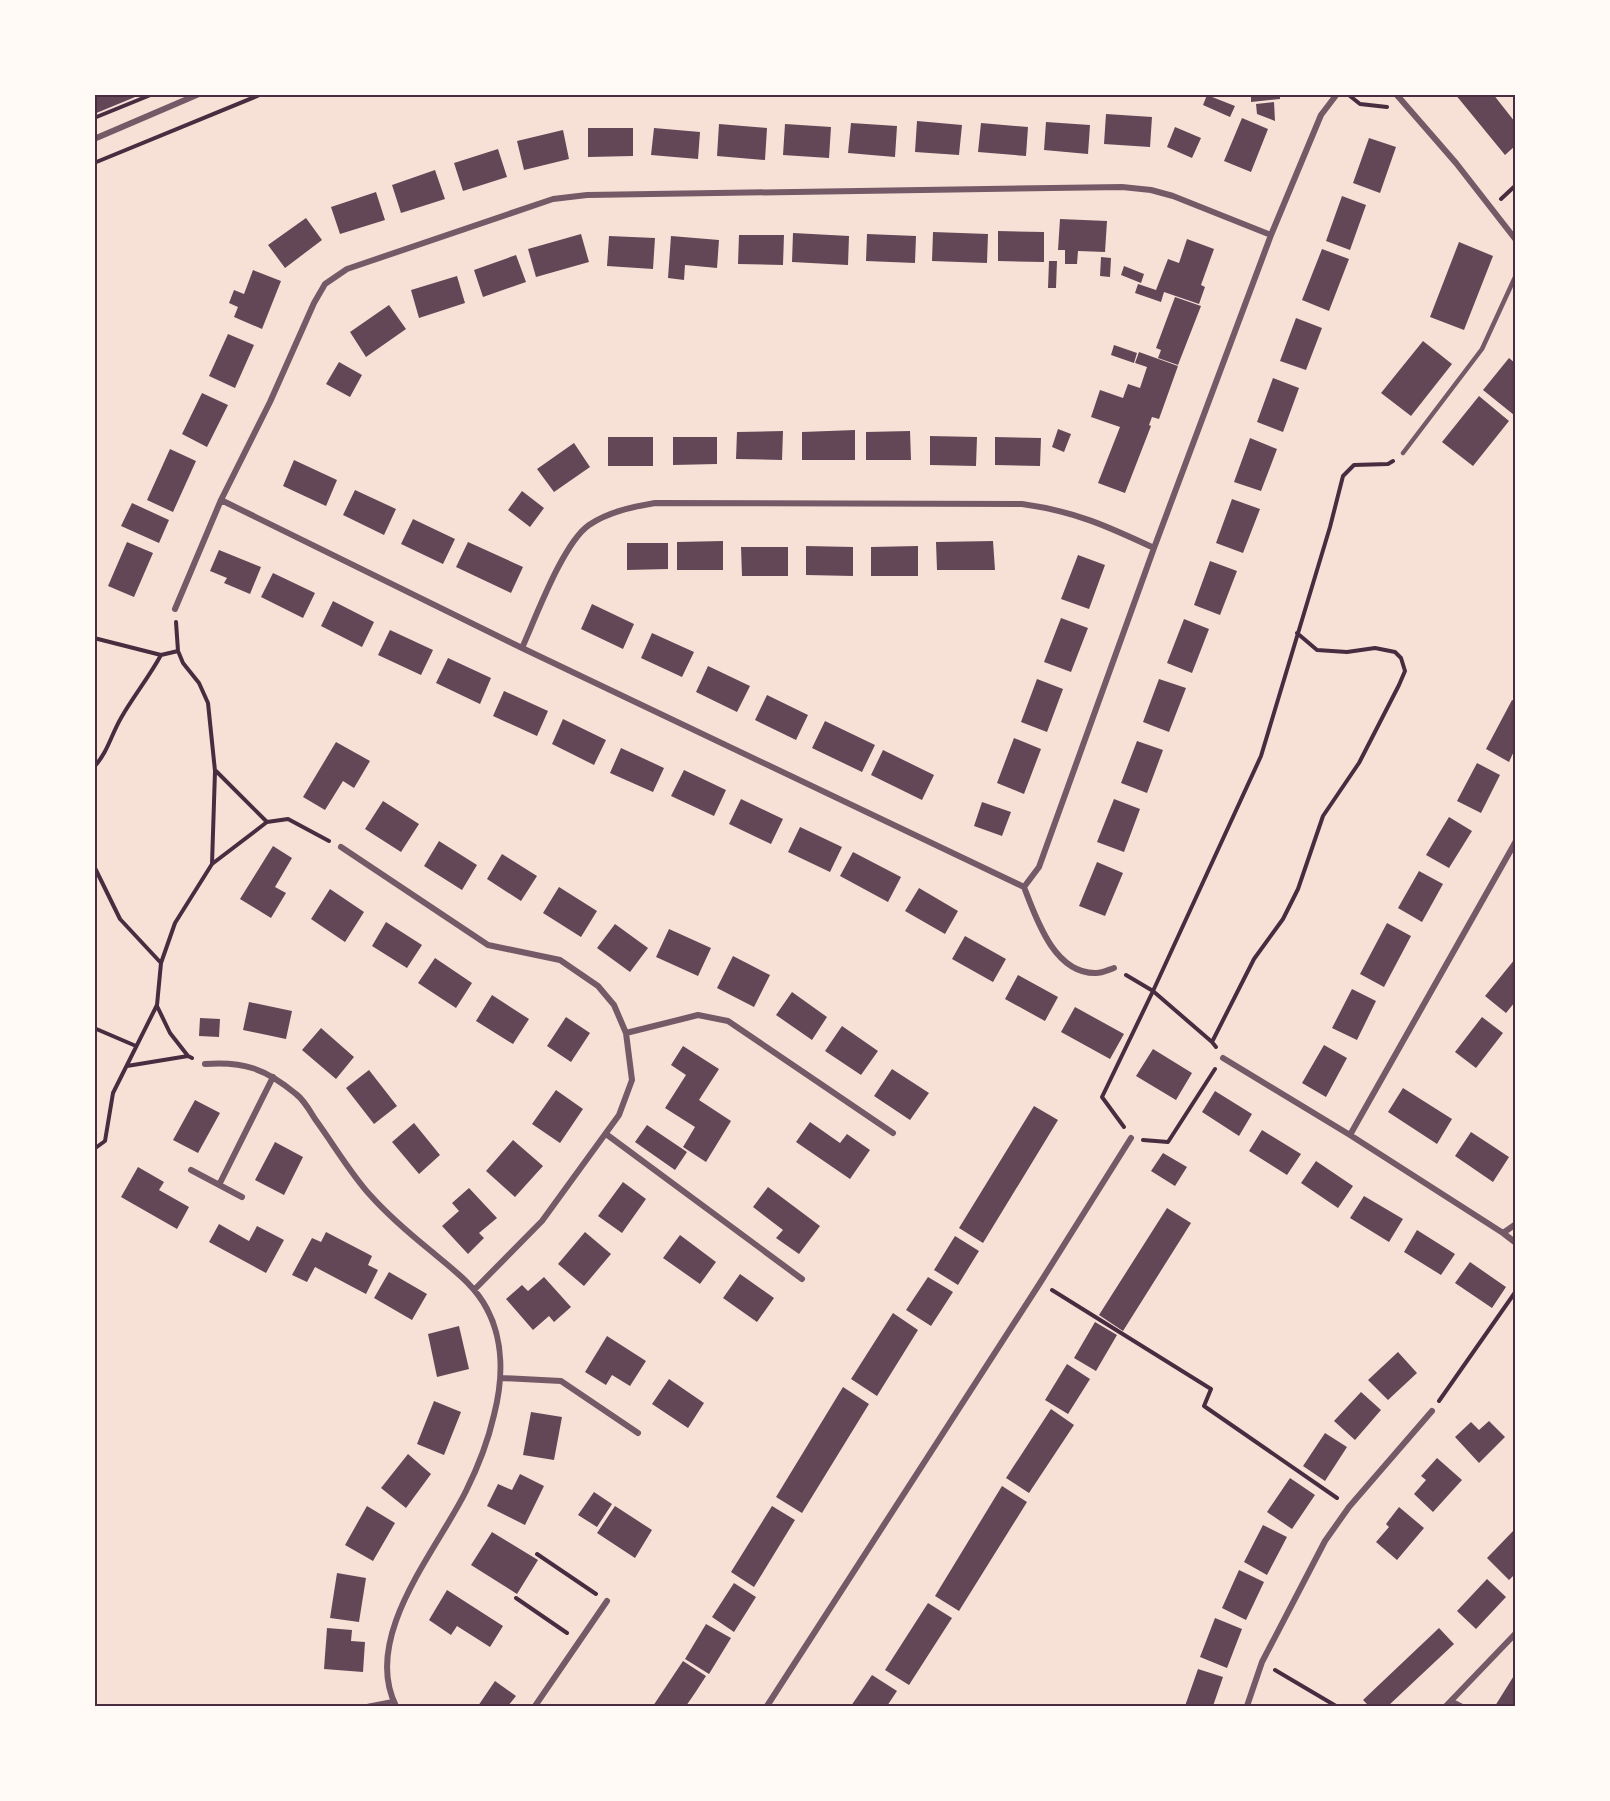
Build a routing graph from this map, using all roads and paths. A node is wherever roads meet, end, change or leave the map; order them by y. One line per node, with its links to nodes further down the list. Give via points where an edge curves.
1 (153, 94): 8 (path)
2 (193, 94): 7 (street)
3 (200, 94): 7 (street)
4 (262, 94): 10 (path)
5 (1337, 94): 11 (street, via 1321,115)
6 (1396, 94): 12 (street)
7 (182, 102): 9 (street)
8 (94, 118)
9 (94, 139)
10 (94, 163)
11 (1271, 235): 15 (street, via 1173,196 1122,187 599,195 553,199 347,269 325,284); 16 (street)
12 (1515, 240)
13 (1515, 275): 14 (lane, via 1482,349)
14 (1403, 453): 18 (path, via 1388,464 1354,465 1343,476)
15 (221, 500): 17 (street); 20 (street)
16 (1154, 548): 20 (street, via 1101,523 1053,508 1022,504 655,503 619,510 588,526 568,547); 30 (street, via 1039,867)
17 (175, 609): 21 (path)
18 (1297, 633): 33 (path, via 1261,756); 37 (path, via 1317,650 1347,652 1375,648 1395,652 1404,671 1359,763 1323,816 1298,889 1283,919 1254,959)
19 (94, 638): 22 (path)
20 (522, 648): 30 (street)
21 (178, 651): 22 (path); 24 (path, via 208,703)
22 (161, 655): 23 (path, via 121,719 104,757)
23 (94, 767)
24 (215, 771): 25 (path); 28 (path)
25 (267, 822): 27 (path, via 288,819); 28 (path)
26 (1515, 842): 46 (street)
27 (341, 847): 36 (street, via 488,945 560,960 598,986 614,1005)
28 (212, 864): 31 (path, via 175,923)
29 (94, 866): 31 (path, via 120,920)
30 (1024, 887): 32 (street, via 1046,939 1065,961 1083,972 1098,974)
31 (160, 963): 34 (path)
32 (1114, 968): 33 (path)
33 (1153, 991): 37 (path); 47 (path, via 1102,1097)
34 (157, 1005): 38 (path); 39 (path, via 170,1033)
35 (94, 1028): 38 (path)
36 (626, 1033): 44 (street, via 698,1015 728,1021); 45 (street, via 632,1080 619,1115)
37 (1212, 1042): 40 (path)
38 (136, 1046): 42 (path)
39 (188, 1056): 41 (path); 42 (path)
40 (1223, 1058): 46 (street); 47 (path, via 1168,1142)
41 (205, 1064): 43 (street, via 250,1066)
42 (127, 1066): 48 (path, via 113,1093 105,1142)
43 (273, 1077): 50 (street); 57 (street, via 298,1095 370,1195)
44 (893, 1133)
45 (606, 1134): 55 (street); 57 (street, via 542,1221)
46 (1350, 1135): 53 (street)
47 (1131, 1138): 56 (street)
48 (94, 1149)
49 (191, 1170): 50 (street)
50 (219, 1185): 51 (street)
51 (242, 1197)
52 (1515, 1224): 53 (street)
53 (1503, 1233): 54 (street)
54 (1515, 1243)
55 (802, 1279)
56 (1040, 1283): 62 (path, via 1211,1389 1204,1406); 73 (street)
57 (476, 1289): 59 (street, via 497,1334)
58 (1515, 1291): 60 (path)
59 (501, 1378): 61 (street, via 561,1381); 70 (street, via 484,1449 466,1492 404,1600 392,1632 388,1660)
60 (1432, 1411): 62 (street)
61 (638, 1433)
62 (1349, 1507): 68 (street, via 1325,1540)
63 (537, 1554): 65 (path)
64 (516, 1598): 67 (path)
65 (607, 1601): 67 (street)
66 (1515, 1633): 69 (street)
67 (579, 1641): 72 (street)
68 (1262, 1662): 74 (street); 75 (path)
69 (1452, 1701): 76 (street); 77 (lane)
70 (395, 1704): 71 (lane)
71 (368, 1707)
72 (535, 1707)
73 (767, 1707)
74 (1247, 1707)
75 (1336, 1707)
76 (1446, 1707)
77 (1462, 1707)

